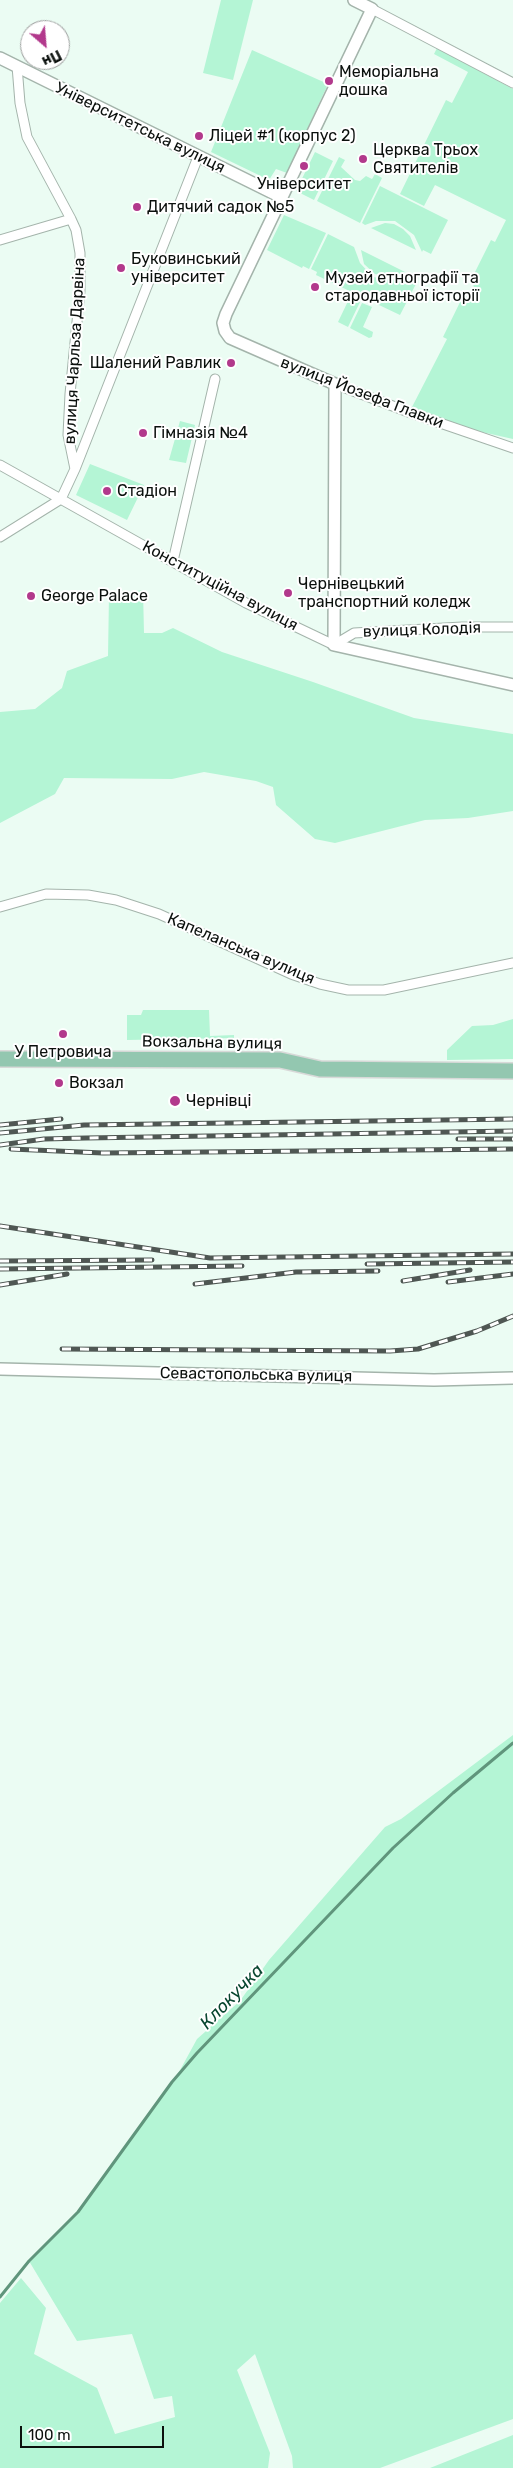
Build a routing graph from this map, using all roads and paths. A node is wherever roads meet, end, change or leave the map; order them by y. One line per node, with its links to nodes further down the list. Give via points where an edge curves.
1 (354, 0): 2 (street)
2 (372, 9): 5 (street); 7 (street)
3 (0, 58): 4 (street, Університетська вулиця)
4 (17, 66): 6 (street, Університетська вулиця); 8 (street, вулиця Чарльза Дарвіна, via 27,137)
5 (513, 83)
6 (198, 157): 7 (street, Університетська вулиця); 14 (street)
7 (281, 198): 11 (street, вулиця Йозефа Главки, via 223,323 230,338)
8 (71, 218): 9 (street); 14 (street, вулиця Чарльза Дарвіна, via 78,238 80,272 68,435)
9 (0, 240)
10 (215, 379): 17 (street)
11 (335, 384): 12 (street, вулиця Йозефа Главки, via 411,414); 19 (street)
12 (513, 448)
13 (0, 465): 15 (street, Конституційна вулиця)
14 (75, 469): 15 (street)
15 (61, 499): 16 (street); 17 (street, Конституційна вулиця)
16 (0, 537)
17 (173, 562): 19 (street, Конституційна вулиця, via 246,604)
18 (513, 627): 19 (street, вулиця Колодія, via 462,626 354,633)
19 (334, 645): 20 (street, Конституційна вулиця)
20 (513, 685)
21 (0, 907): 22 (street, Капеланська вулиця, via 46,894 88,895 116,900 159,914 292,974 348,990 384,990)
22 (513, 963)
23 (0, 1060): 24 (main road, Вокзальна вулиця, via 286,1060 320,1069)
24 (513, 1071)
25 (0, 1369): 26 (street, Севастопольська вулиця, via 434,1380)
26 (513, 1378)

